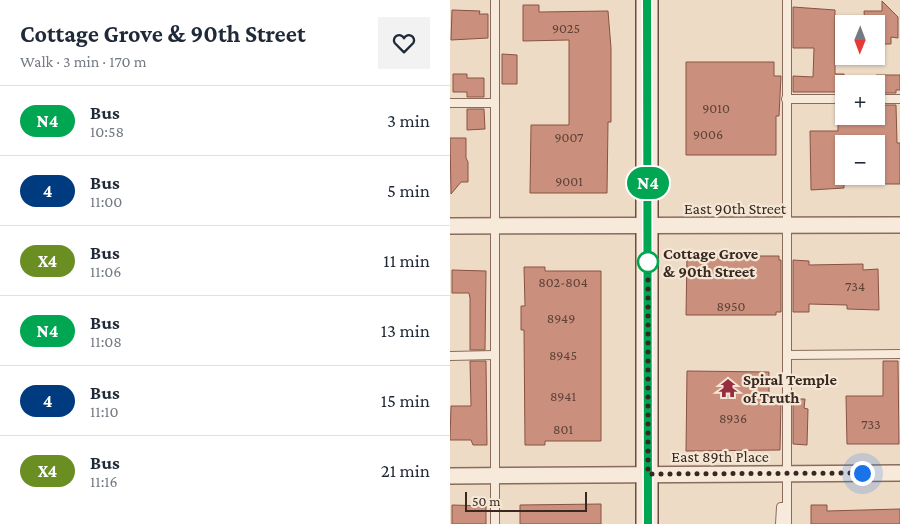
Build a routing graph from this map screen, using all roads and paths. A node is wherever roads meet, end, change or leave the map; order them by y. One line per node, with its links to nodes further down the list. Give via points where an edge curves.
1 (495, 0): 9 (lane)
2 (647, 0): 14 (main road)
3 (786, 0): 5 (lane)
4 (900, 98): 7 (lane)
5 (786, 99): 6 (lane); 10 (lane)
6 (835, 99)
7 (885, 99)
8 (450, 103): 9 (lane)
9 (495, 103): 13 (lane)
10 (786, 225): 11 (street, East 90th Street); 14 (street, East 90th Street); 17 (lane)
11 (900, 225)
12 (450, 226): 13 (street, East 90th Street)
13 (495, 226): 14 (street, East 90th Street); 16 (lane)
14 (648, 226): 21 (main road)
15 (900, 354): 17 (lane)
16 (495, 355): 18 (lane); 22 (lane)
17 (787, 355): 19 (lane)
18 (450, 356)
19 (787, 473): 20 (street, East 89th Place); 21 (street, East 89th Place); 24 (lane)
20 (900, 473)
21 (648, 474): 22 (street, East 89th Place); 26 (main road)
22 (495, 475): 23 (street, East 89th Place); 25 (lane)
23 (450, 476)
24 (787, 506): 27 (lane, via 781,508); 28 (lane)
25 (495, 524)
26 (648, 524)
27 (780, 524)
28 (787, 524)

